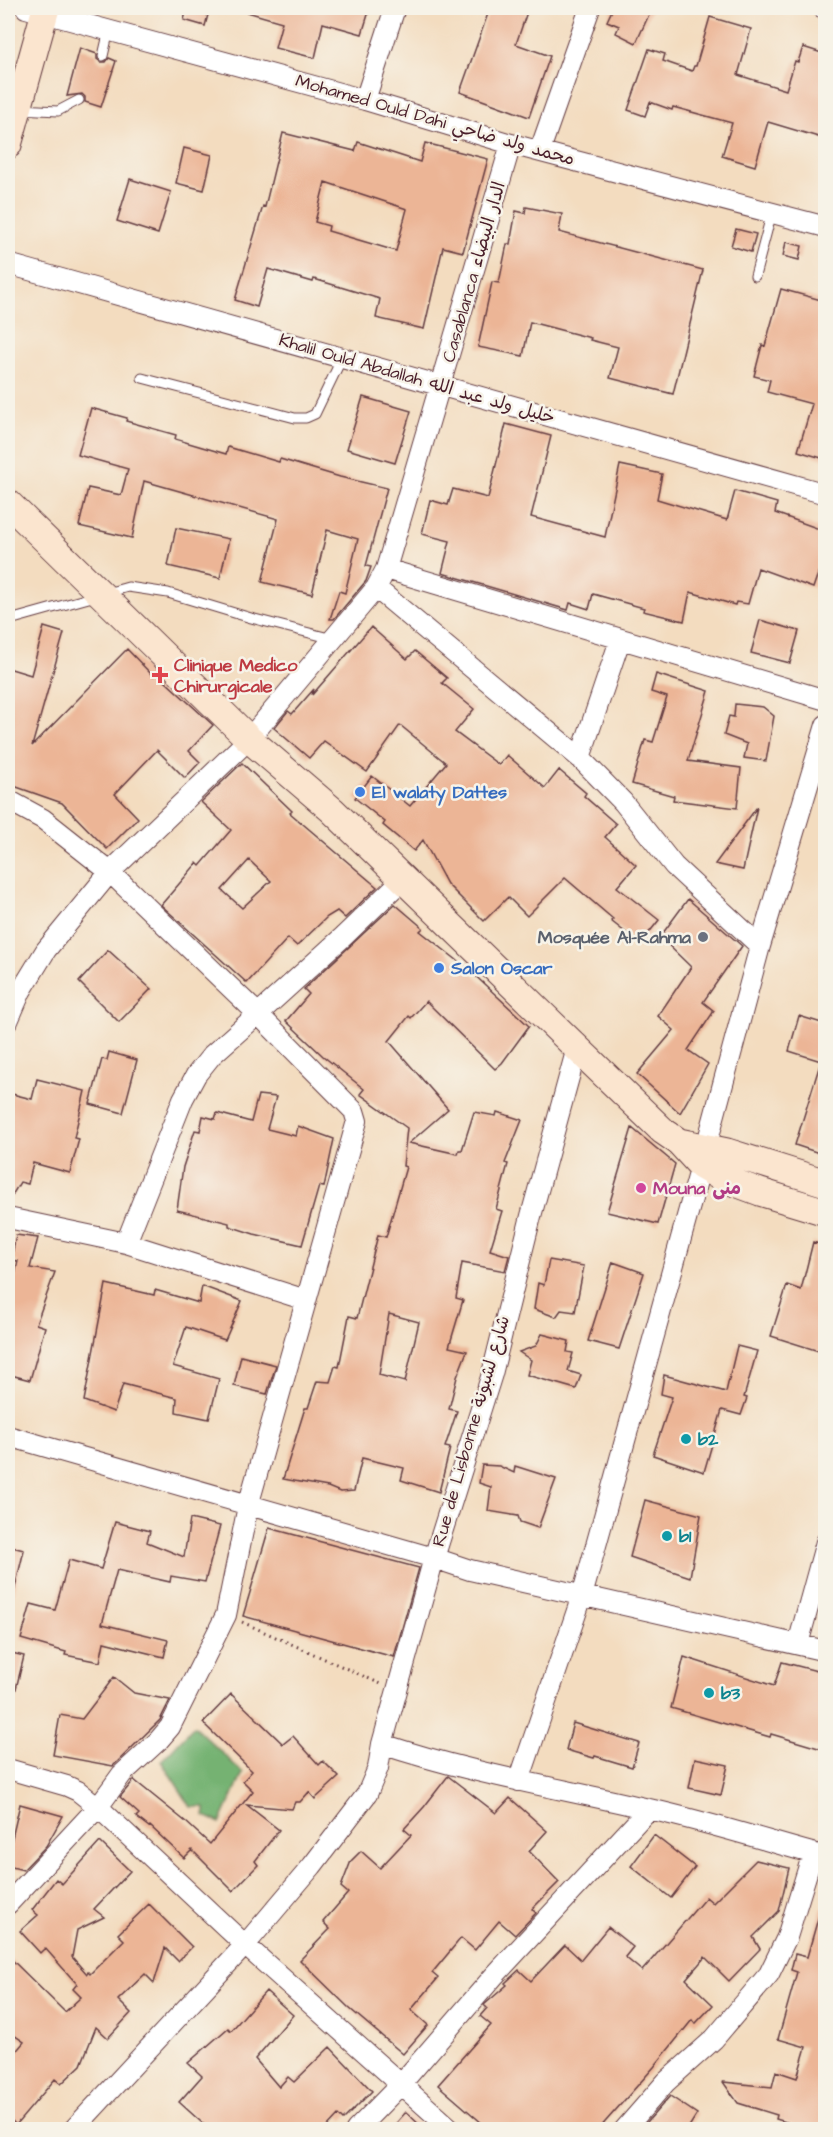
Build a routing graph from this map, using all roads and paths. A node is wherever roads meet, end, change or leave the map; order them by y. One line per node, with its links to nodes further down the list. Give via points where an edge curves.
1 (395, 8): 7 (street)
2 (590, 8): 11 (street)
3 (39, 9): 4 (street, Mohamed Ould Dahi محمد ولد ضاحي); 8 (street)
4 (109, 30): 5 (lane); 7 (street, Mohamed Ould Dahi محمد ولد ضاحي)
5 (103, 56)
6 (79, 100): 8 (lane, via 58,111)
7 (365, 100): 9 (street, Mohamed Ould Dahi محمد ولد ضاحي)
8 (18, 109): 10 (street)
9 (511, 144): 11 (street, Mohamed Ould Dahi محمد ولد ضاحي); 18 (street, Casablanca الدار البيضاء)
10 (8, 145)
11 (540, 150): 12 (street, Mohamed Ould Dahi محمد ولد ضاحي)
12 (772, 212): 13 (street, Mohamed Ould Dahi محمد ولد ضاحي); 15 (lane)
13 (825, 227)
14 (8, 264): 16 (street, Khalil Ould Abdallah خليل ولد عبد الله)
15 (755, 276)
16 (342, 358): 17 (lane, via 315,414 306,418); 18 (street, Khalil Ould Abdallah خليل ولد عبد الله)
17 (142, 378)
18 (441, 386): 19 (street, Khalil Ould Abdallah خليل ولد عبد الله); 23 (street, Casablanca الدار البيضاء)
19 (825, 494)
20 (8, 503): 22 (street)
21 (8, 522): 22 (street)
22 (33, 530): 25 (street)
23 (386, 569): 24 (street, Casablanca الدار البيضاء); 28 (street)
24 (375, 588): 27 (street, Casablanca الدار البيضاء); 32 (street)
25 (100, 593): 26 (lane); 27 (lane, via 128,587 168,593); 31 (street)
26 (17, 618)
27 (333, 639): 31 (street, Casablanca الدار البيضاء)
28 (620, 640): 29 (street); 32 (street)
29 (825, 700)
30 (825, 725): 36 (street)
31 (249, 739): 34 (street, Casablanca الدار البيضاء); 35 (street, via 332,810)
32 (580, 758): 36 (street, via 623,802 674,866)
33 (8, 801): 34 (street, via 43,819)
34 (110, 872): 37 (street); 38 (street, Casablanca الدار البيضاء, via 46,950)
35 (402, 880): 37 (street); 39 (street)
36 (760, 946): 40 (street)
37 (258, 1014): 44 (street, via 195,1075); 45 (street, via 354,1111 357,1121)
38 (8, 1021)
39 (577, 1048): 40 (street, via 663,1131); 49 (street, Rue de Lisbonne شارع لشبونة, via 492,1374)
40 (704, 1157): 41 (street); 42 (street, via 722,1178); 50 (street)
41 (825, 1183)
42 (825, 1212)
43 (8, 1218): 44 (street)
44 (126, 1243): 45 (street)
45 (306, 1300): 47 (street)
46 (8, 1436): 47 (street)
47 (248, 1506): 49 (street); 51 (street)
48 (825, 1542): 52 (street)
49 (434, 1558): 50 (street); 54 (street, Rue de Lisbonne شارع لشبونة)
50 (582, 1596): 52 (street); 57 (street)
51 (226, 1616): 54 (path); 58 (street, via 170,1727 122,1774)
52 (798, 1644): 53 (street)
53 (825, 1651)
54 (397, 1690): 55 (street, Rue de Lisbonne شارع لشبونة)
55 (382, 1744): 57 (street); 62 (street, Rue de Lisbonne شارع لشبونة, via 378,1768 367,1794)
56 (8, 1769): 58 (street, via 67,1786)
57 (519, 1781): 59 (street)
58 (98, 1807): 61 (street); 62 (street)
59 (649, 1809): 60 (street); 63 (street, via 494,1976)
60 (819, 1855): 67 (street, via 769,1974 714,2039 666,2082)
61 (8, 1904)
62 (246, 1945): 63 (street); 64 (street, Rue de Lisbonne شارع لشبونة)
63 (400, 2085): 65 (street); 66 (street)
64 (73, 2130)
65 (356, 2130)
66 (452, 2130)
67 (624, 2130)

